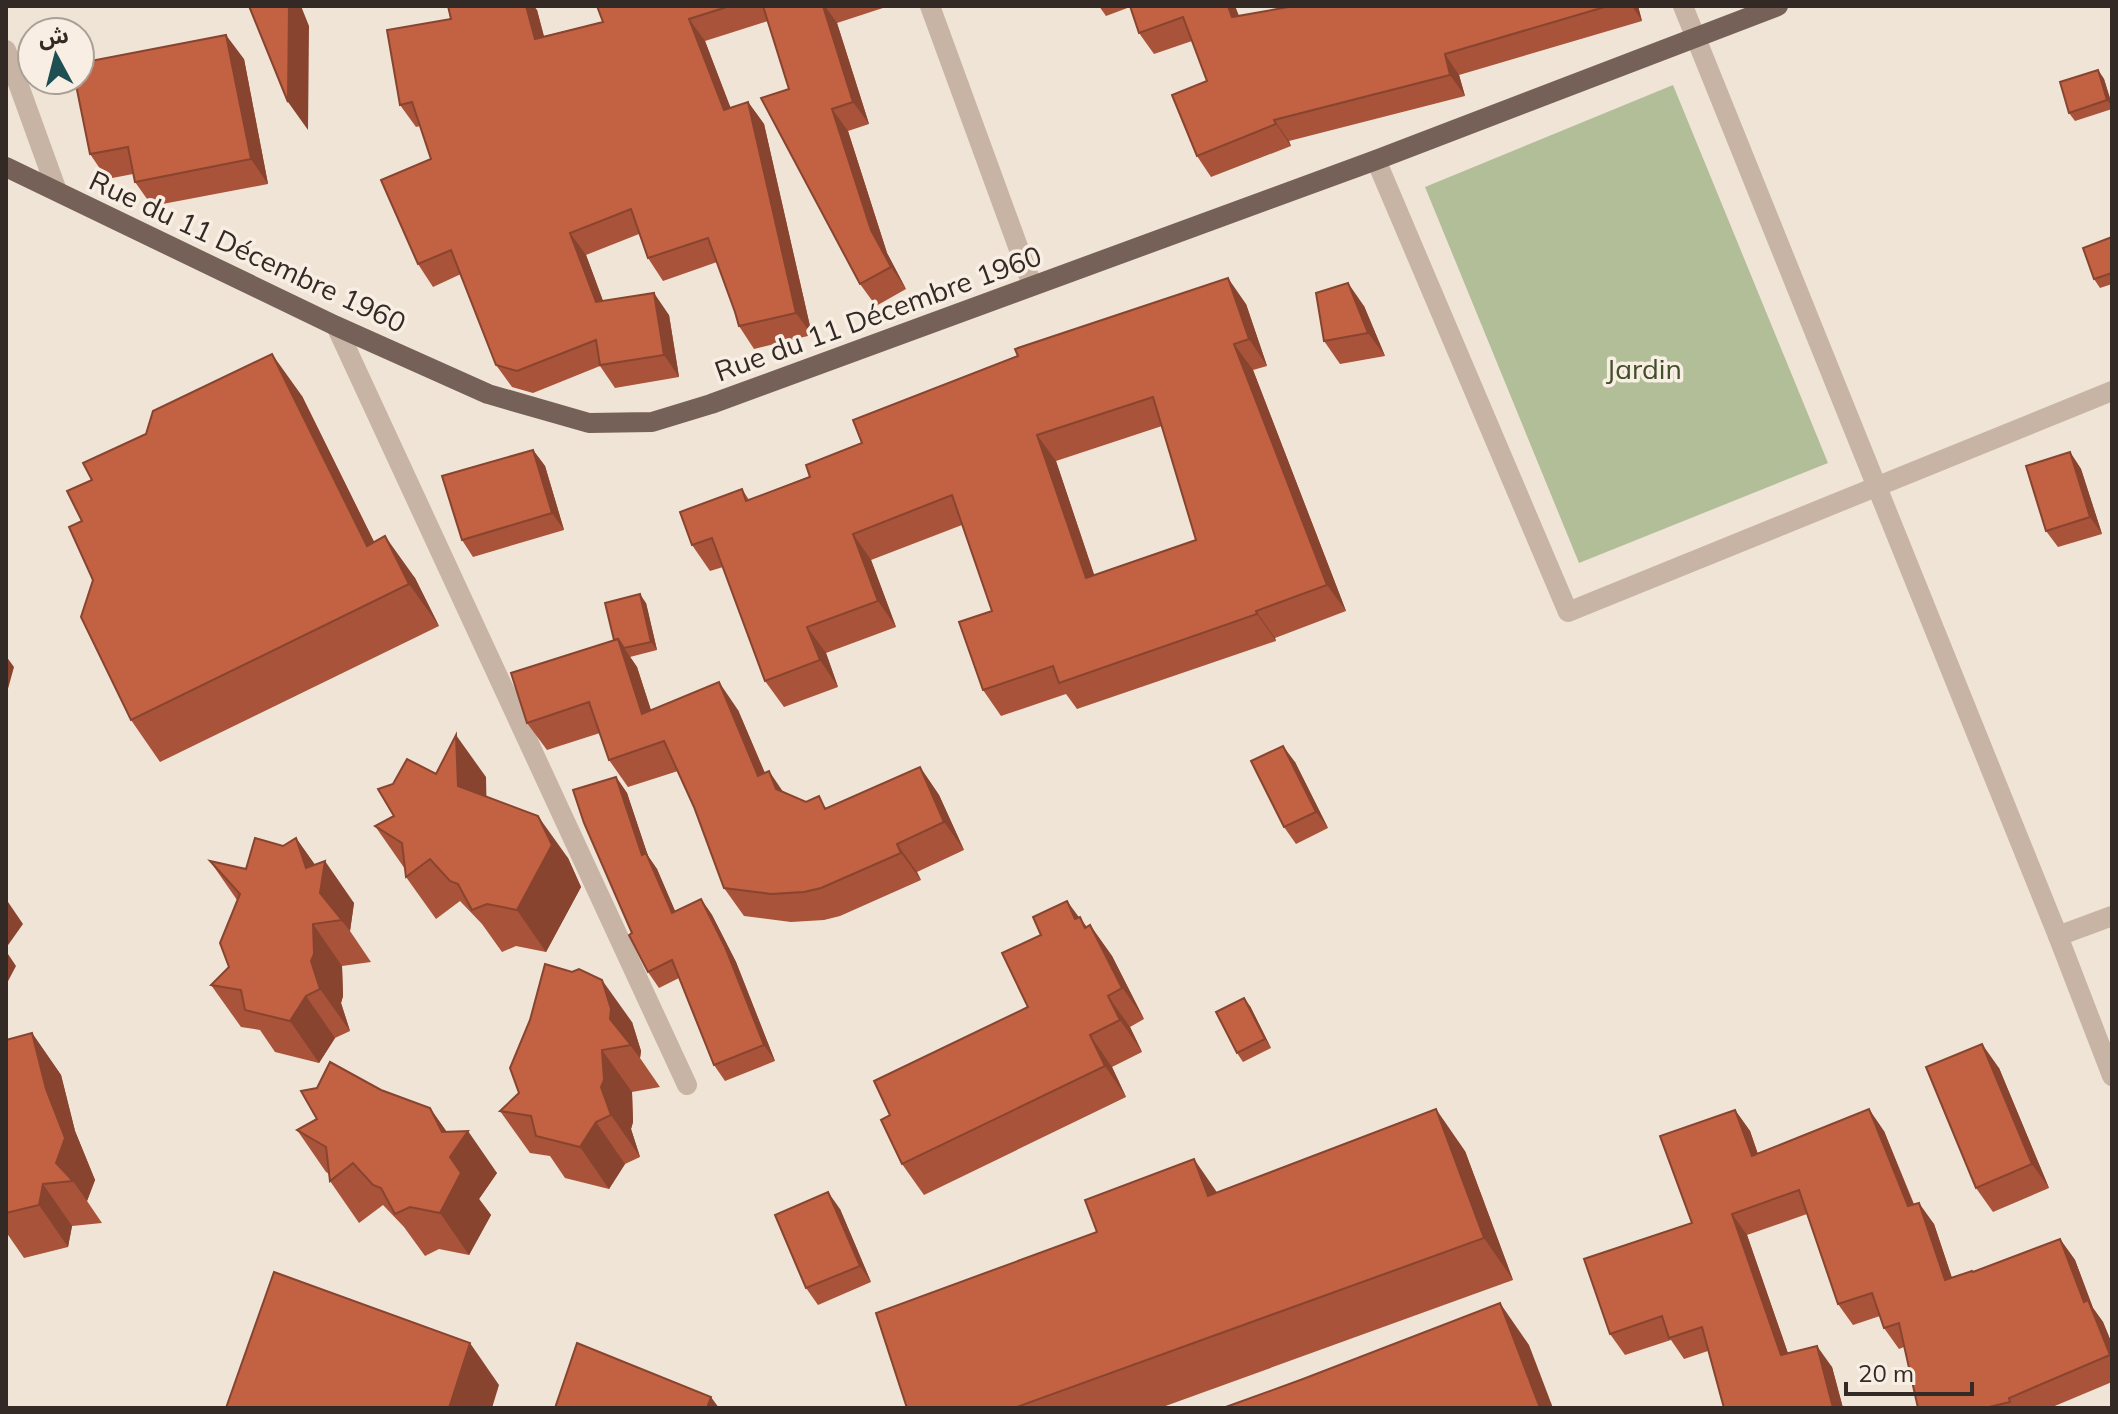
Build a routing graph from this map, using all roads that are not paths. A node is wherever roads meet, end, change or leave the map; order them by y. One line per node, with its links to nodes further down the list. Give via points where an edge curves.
1 (930, 6): 9 (street)
2 (1683, 6): 4 (street)
3 (1778, 6): 4 (main road, Rue du 11 Décembre 1960)
4 (1695, 38): 6 (main road, Rue du 11 Décembre 1960); 12 (street)
5 (6, 50): 8 (street)
6 (1376, 160): 9 (main road, Rue du 11 Décembre 1960); 12 (street, via 1568,612)
7 (6, 167): 8 (main road, Rue du 11 Décembre 1960)
8 (57, 191): 10 (main road, Rue du 11 Décembre 1960)
9 (1032, 285): 10 (main road, Rue du 11 Décembre 1960, via 652,422 589,423 488,394)
10 (336, 326): 16 (street)
11 (2112, 391): 12 (street)
12 (1876, 488): 14 (street)
13 (2112, 916): 14 (street)
14 (2058, 936): 15 (street)
15 (2112, 1076)
16 (687, 1085)

